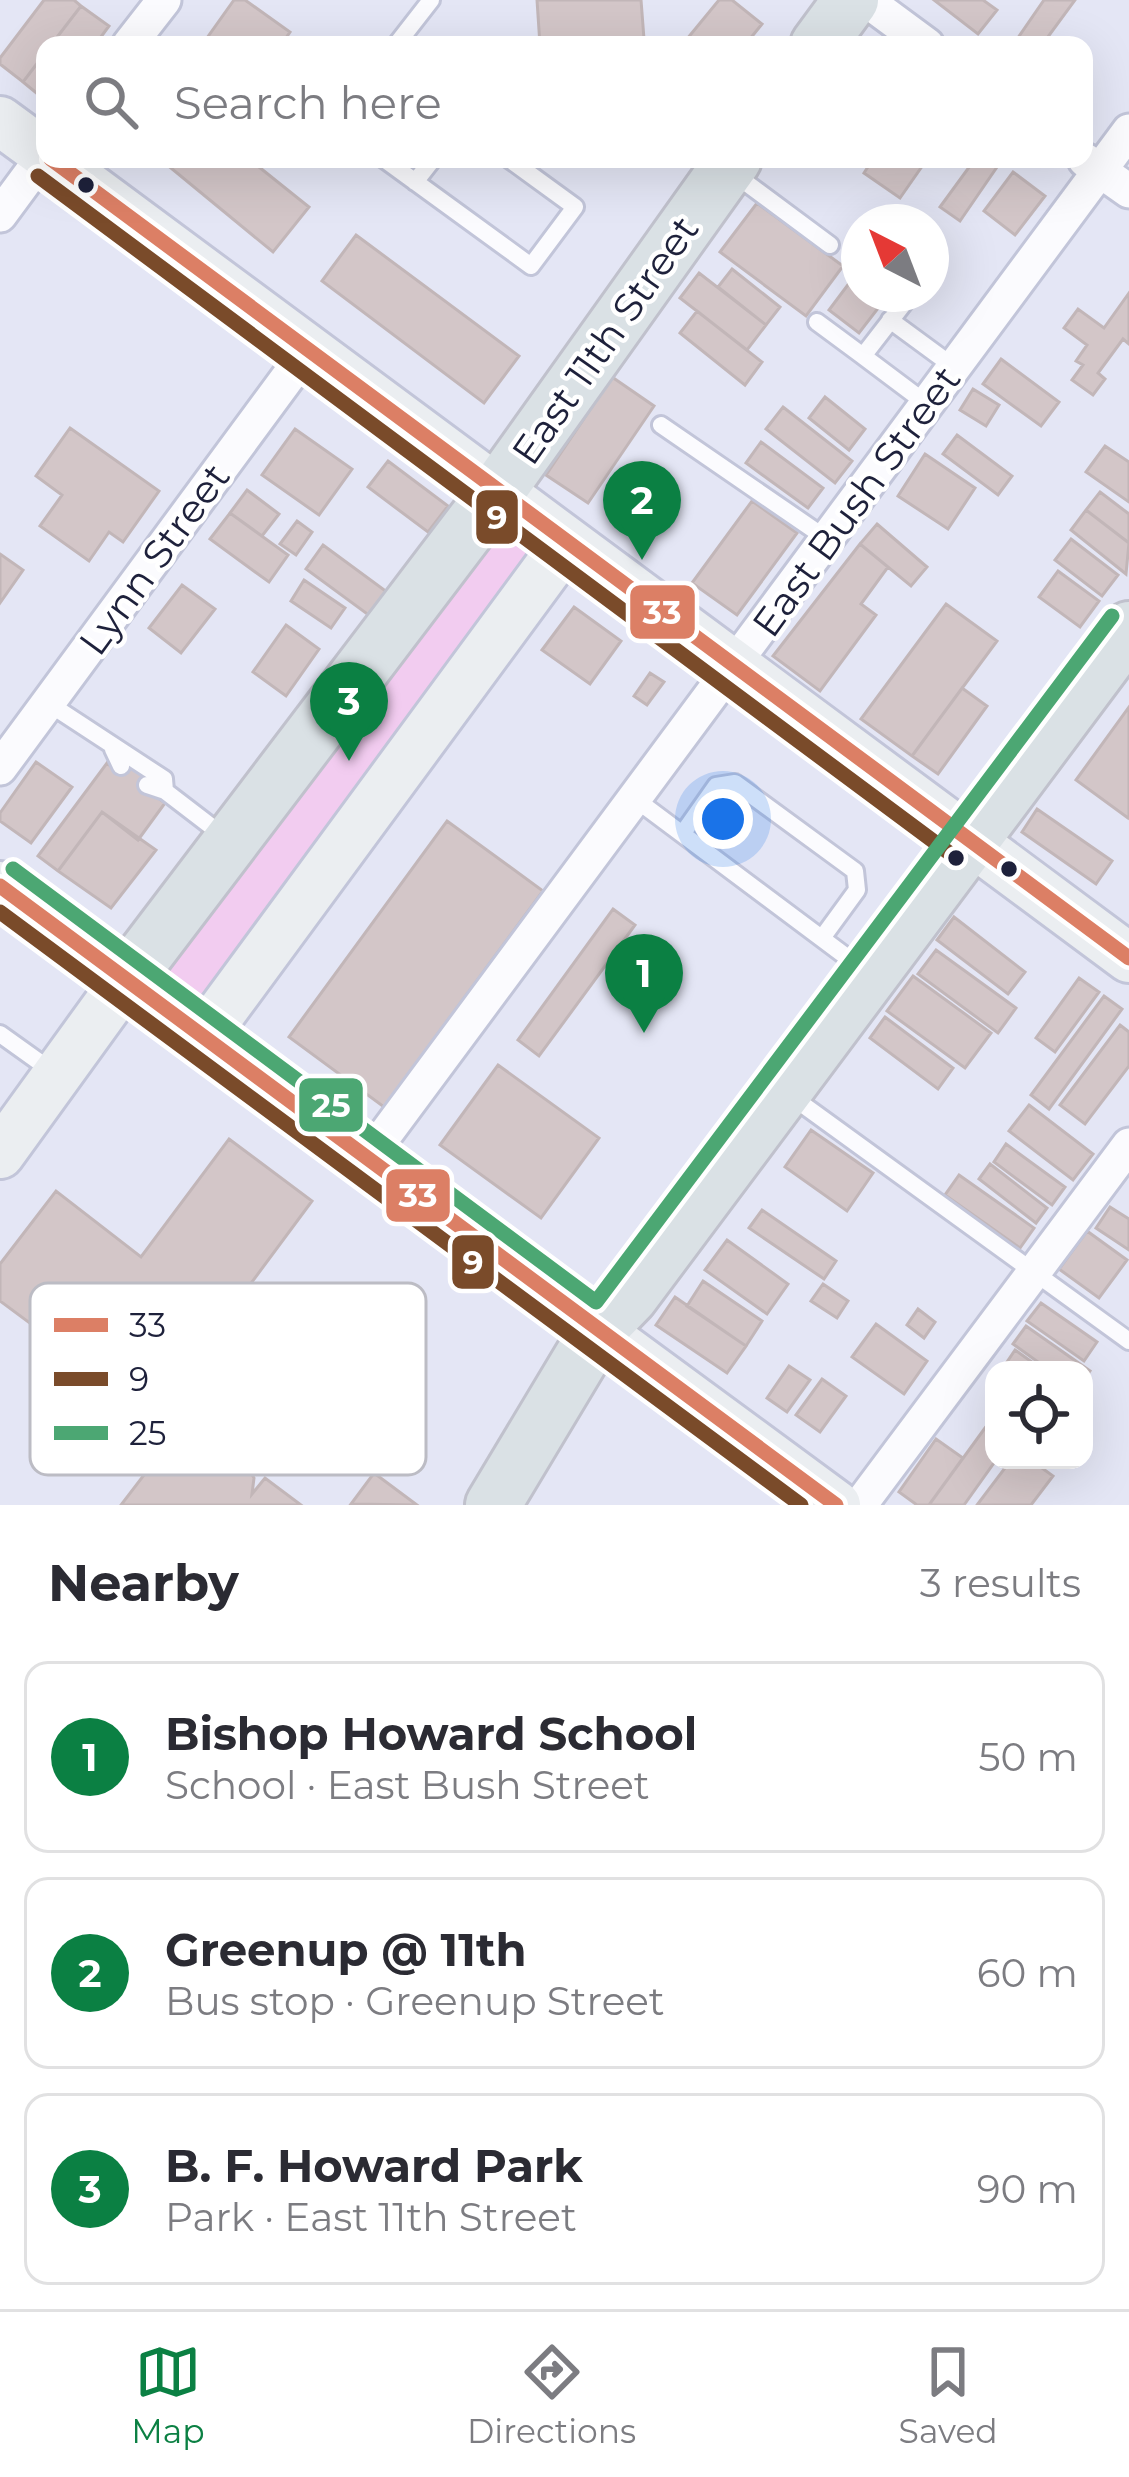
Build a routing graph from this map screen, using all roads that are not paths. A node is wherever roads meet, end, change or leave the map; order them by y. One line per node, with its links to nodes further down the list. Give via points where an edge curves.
1 (164, 0): 5 (street)
2 (431, 0): 6 (lane)
3 (851, 0): 7 (main road)
4 (866, 0): 8 (street)
5 (136, 36)
6 (403, 36)
7 (825, 36)
8 (915, 36)
9 (0, 121): 11 (main road)
10 (1129, 130): 12 (street, East Bush Street)
11 (36, 148)
12 (1093, 164)
13 (1093, 166): 23 (street)
14 (36, 168): 24 (street)
15 (63, 168): 29 (main road)
16 (396, 168): 22 (lane)
17 (426, 168): 22 (lane)
18 (521, 168): 22 (lane, via 575,207 532,266)
19 (727, 168): 34 (main road, East 11th Street)
20 (735, 168): 25 (lane)
21 (1090, 168): 31 (street, East Bush Street)
22 (415, 182)
23 (1129, 191)
24 (0, 215)
25 (830, 245)
26 (896, 312): 27 (lane)
27 (890, 320): 30 (lane); 31 (lane)
28 (817, 322): 30 (lane)
29 (308, 350): 34 (main road); 39 (street, Lynn Street)
30 (863, 356): 32 (lane)
31 (954, 367): 32 (street, East Bush Street)
32 (927, 404): 35 (street, East Bush Street)
33 (661, 425): 35 (lane)
34 (499, 490): 36 (main road); 43 (main road, East 11th Street)
35 (827, 539): 38 (street, East Bush Street)
36 (567, 542): 38 (main road); 51 (main road)
37 (1129, 629): 44 (main road)
38 (733, 667): 41 (street, East Bush Street); 44 (main road)
39 (48, 703): 40 (street, Lynn Street); 43 (lane, via 117,758 125,749 164,779 156,788)
40 (0, 768)
41 (634, 798): 42 (lane); 56 (street, East Bush Street)
42 (682, 833): 46 (lane); 46 (lane, via 716,786 735,783 855,871 857,890)
43 (231, 841): 49 (main road, East 11th Street)
44 (969, 841): 47 (main road); 48 (main road)
45 (0, 886): 49 (main road)
46 (821, 938): 48 (lane)
47 (1129, 958)
48 (870, 975): 53 (main road)
49 (124, 981): 51 (main road); 52 (main road, East 11th Street)
50 (0, 1034): 52 (lane)
51 (203, 1037): 56 (main road)
52 (56, 1074): 55 (main road, East 11th Street)
53 (785, 1092): 57 (lane); 58 (main road)
54 (1129, 1144): 57 (street)
55 (0, 1154)
56 (367, 1159): 58 (main road)
57 (1032, 1272): 59 (lane); 62 (street)
58 (598, 1330): 60 (main road); 61 (main road)
59 (1129, 1341)
60 (493, 1505)
61 (836, 1505)
62 (860, 1505)

